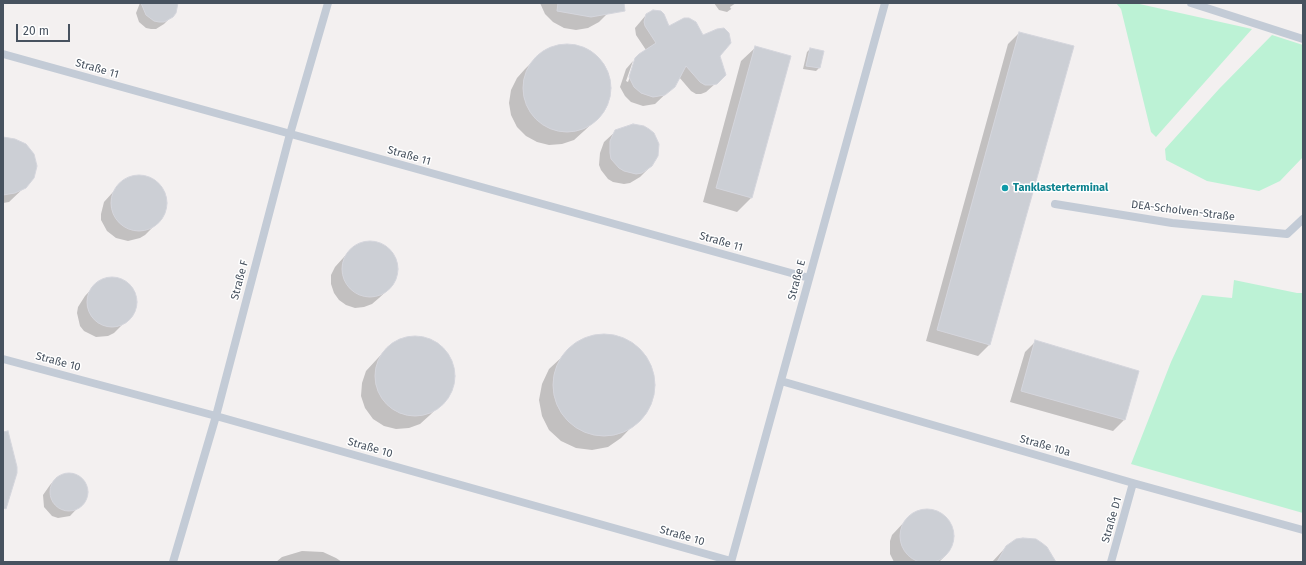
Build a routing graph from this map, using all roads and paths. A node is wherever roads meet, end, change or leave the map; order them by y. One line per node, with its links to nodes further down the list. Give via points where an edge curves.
1 (328, 3): 6 (lane, Straße F)
2 (885, 3): 9 (lane, Straße E)
3 (1191, 3): 4 (lane)
4 (1303, 39)
5 (3, 54): 6 (lane, Straße 11)
6 (290, 134): 9 (lane, Straße 11); 12 (lane, Straße F)
7 (1055, 204): 8 (lane, DEA-Scholven-Straße, via 1172,222 1288,234)
8 (1303, 219)
9 (809, 278): 11 (lane, Straße E)
10 (3, 359): 12 (lane, Straße 10)
11 (781, 381): 13 (lane, Straße 10a); 16 (lane, Straße E)
12 (216, 416): 15 (lane, Straße F); 16 (lane, Straße 10)
13 (1133, 483): 14 (lane, Straße 10a); 17 (lane, Straße D1)
14 (1303, 530)
15 (173, 562)
16 (731, 562)
17 (1111, 562)

